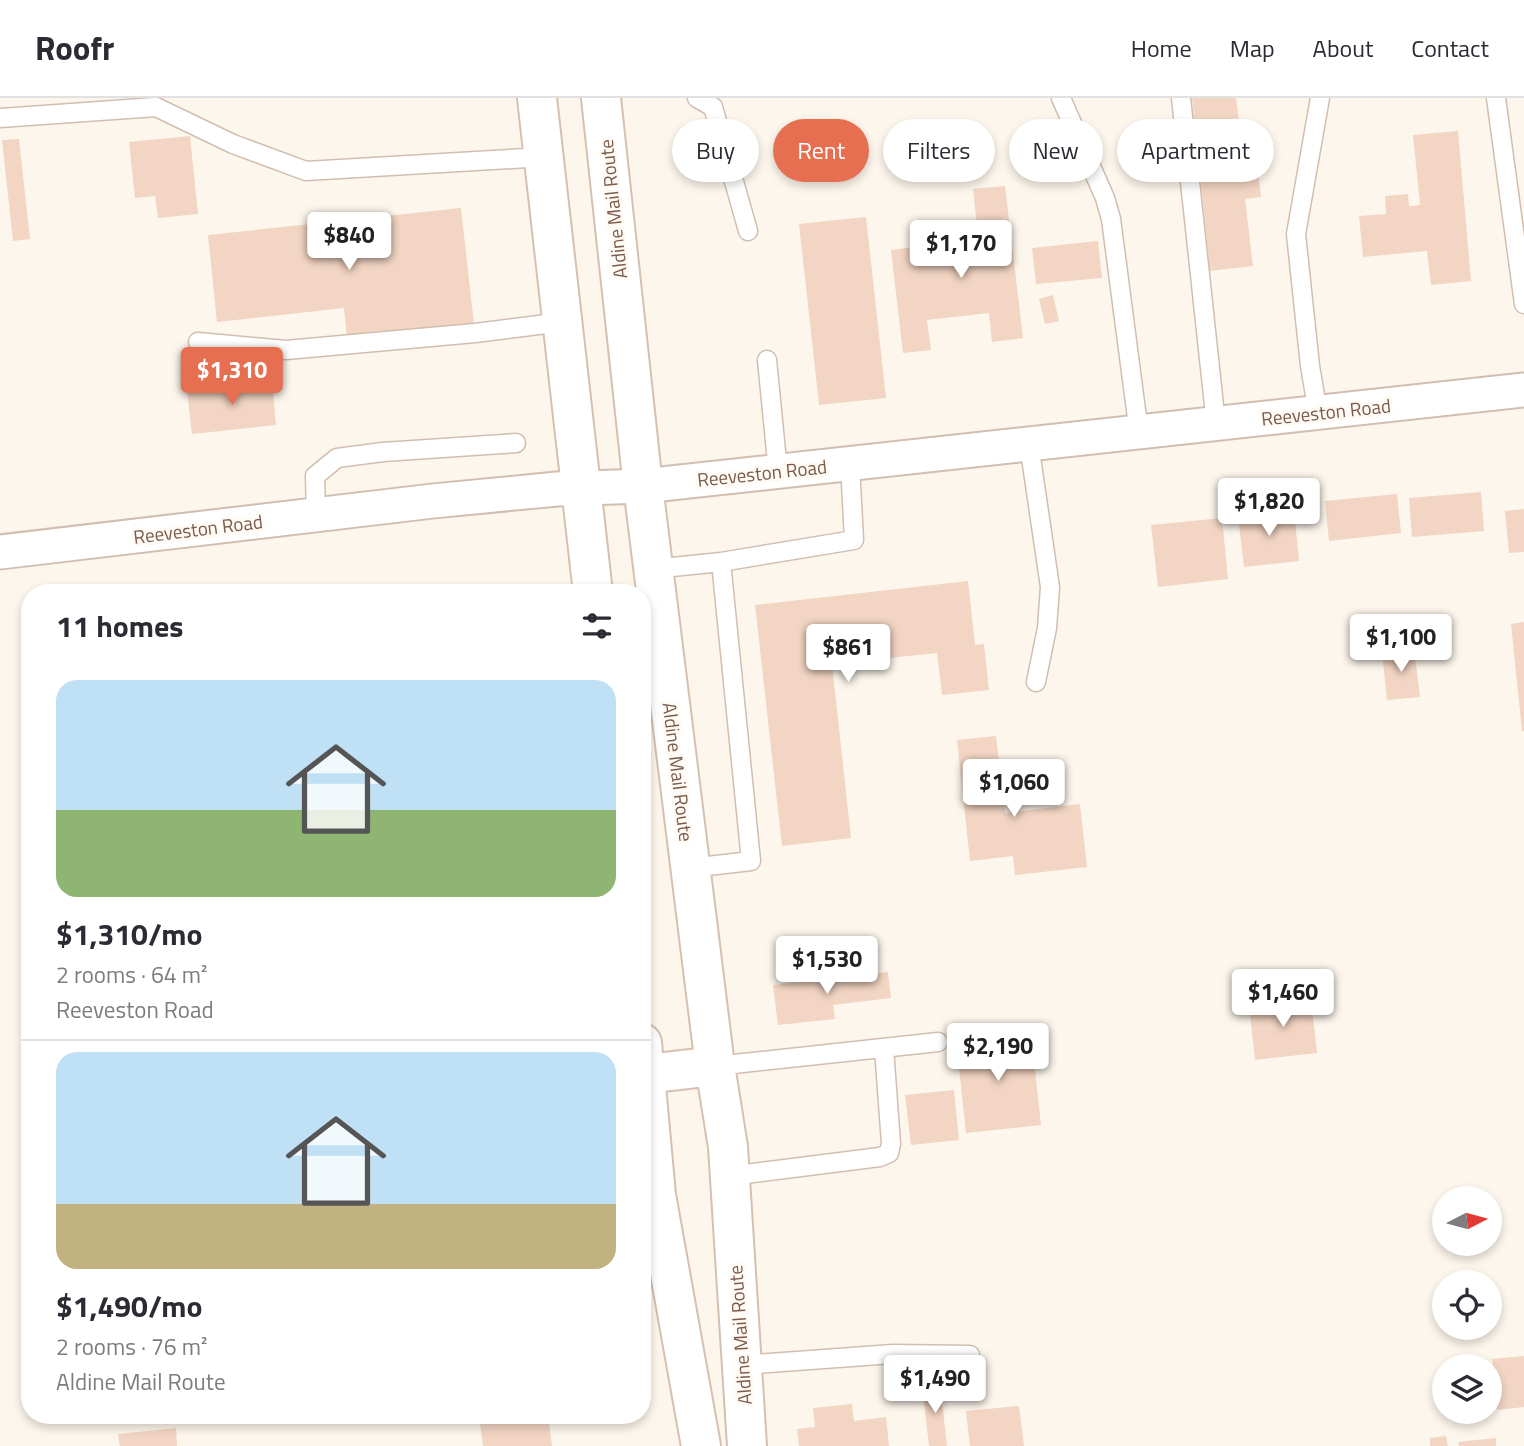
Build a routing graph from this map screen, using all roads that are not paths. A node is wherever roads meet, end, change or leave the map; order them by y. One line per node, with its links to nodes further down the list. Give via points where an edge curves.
1 (537, 98): 9 (main road)
2 (601, 98): 23 (main road, Aldine Mail Route)
3 (696, 98): 10 (lane, via 713,107)
4 (1061, 98): 18 (lane, via 1111,219)
5 (1181, 98): 17 (lane)
6 (1320, 98): 16 (lane, via 1296,234)
7 (1496, 98): 11 (lane)
8 (0, 118): 9 (lane, via 156,107 233,144 306,171)
9 (544, 157): 12 (main road)
10 (748, 230)
11 (1524, 304)
12 (562, 322): 13 (lane, via 286,350); 24 (main road)
13 (198, 342)
14 (767, 360): 22 (lane)
15 (1524, 390): 16 (street, Reeveston Road)
16 (1318, 413): 17 (street, Reeveston Road)
17 (1216, 424): 18 (street, Reeveston Road)
18 (1139, 433): 20 (street, Reeveston Road)
19 (516, 443): 25 (lane, via 337,458 315,476)
20 (1029, 444): 21 (street, Reeveston Road); 30 (lane, via 1050,587)
21 (850, 464): 22 (street, Reeveston Road); 27 (lane, via 854,540)
22 (778, 472): 23 (street, Reeveston Road)
23 (643, 486): 24 (street, Reeveston Road); 28 (main road, Aldine Mail Route)
24 (581, 489): 25 (street, Reeveston Road); 29 (main road)
25 (316, 515): 26 (street, Reeveston Road)
26 (0, 552)
27 (720, 562): 28 (lane); 31 (lane, via 751,862)
28 (653, 569): 31 (main road, Aldine Mail Route)
29 (592, 584)
30 (1036, 682)
31 (690, 868): 35 (main road, Aldine Mail Route)
32 (938, 1042): 33 (lane)
33 (884, 1048): 35 (lane); 37 (lane, via 889,1153)
34 (651, 1060): 35 (main road)
35 (715, 1066): 37 (main road, Aldine Mail Route)
36 (651, 1149): 38 (main road)
37 (730, 1176): 40 (main road, Aldine Mail Route)
38 (653, 1238): 41 (main road)
39 (970, 1355): 40 (lane, via 893,1354)
40 (742, 1365): 42 (main road, Aldine Mail Route)
41 (701, 1446)
42 (747, 1446)

